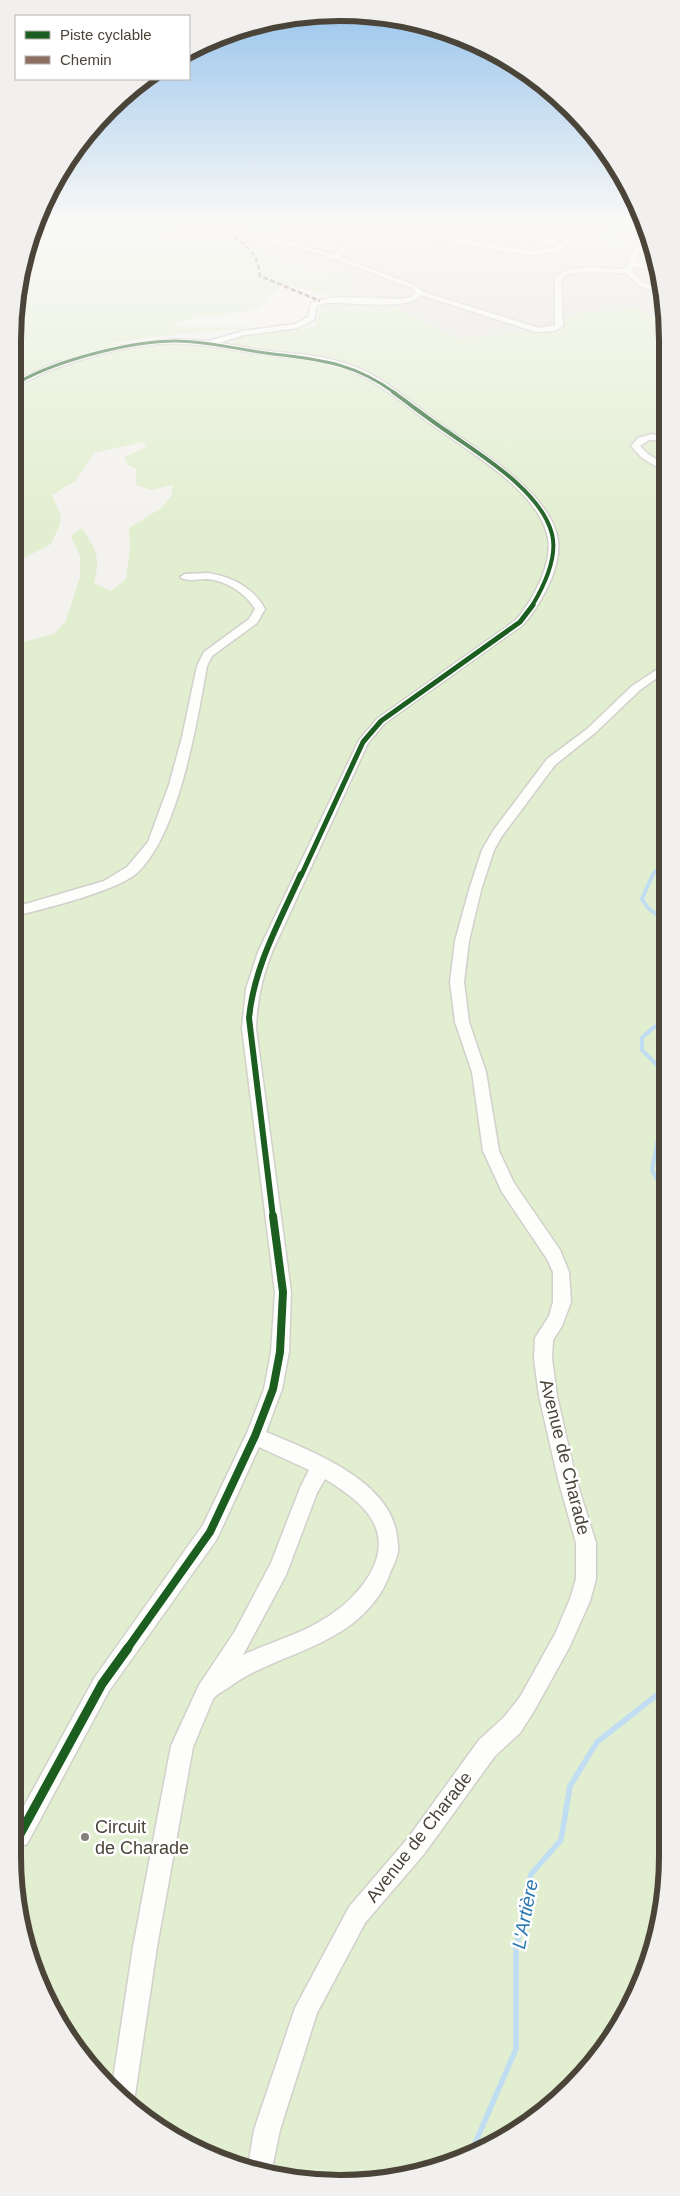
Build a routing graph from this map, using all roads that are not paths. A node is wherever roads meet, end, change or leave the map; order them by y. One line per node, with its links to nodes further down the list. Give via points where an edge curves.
1 (290, 326): 4 (street, via 243,333)
2 (524, 326): 3 (street, via 548,330)
3 (558, 326)
4 (207, 344): 5 (street, via 176,341 130,346 51,367); 11 (street, via 324,360 367,376 506,474 536,507 554,539 550,564 526,616 381,722 363,742 256,975 249,1014 250,1050 283,1292 283,1321 278,1369)
5 (21, 381)
6 (659, 438): 7 (street, via 641,440 636,446)
7 (659, 465)
8 (184, 576): 10 (street, via 219,578 251,595 260,609 253,621 208,654 202,666 176,785 154,843 132,870 109,884)
9 (659, 672): 16 (street, Avenue de Charade, via 551,762 497,834 488,850 475,890 462,941 458,982 462,1022 479,1072 491,1152 508,1187 554,1254 561,1272 562,1302 556,1320 544,1338 543,1359 567,1479 586,1543 586,1578 580,1601 527,1704 512,1725 487,1748 416,1846 357,1915 308,2008 267,2130)
10 (21, 910)
11 (255, 1436): 12 (street); 14 (street, via 210,1532 102,1684)
12 (321, 1468): 13 (street, via 309,1488 279,1568 242,1638); 13 (street, via 362,1493 383,1517 388,1553 383,1571 366,1598 350,1613 325,1630 243,1664)
13 (206, 1692): 15 (street, via 182,1746 174,1780 144,1947)
14 (21, 1833)
15 (124, 2090)
16 (261, 2165)

